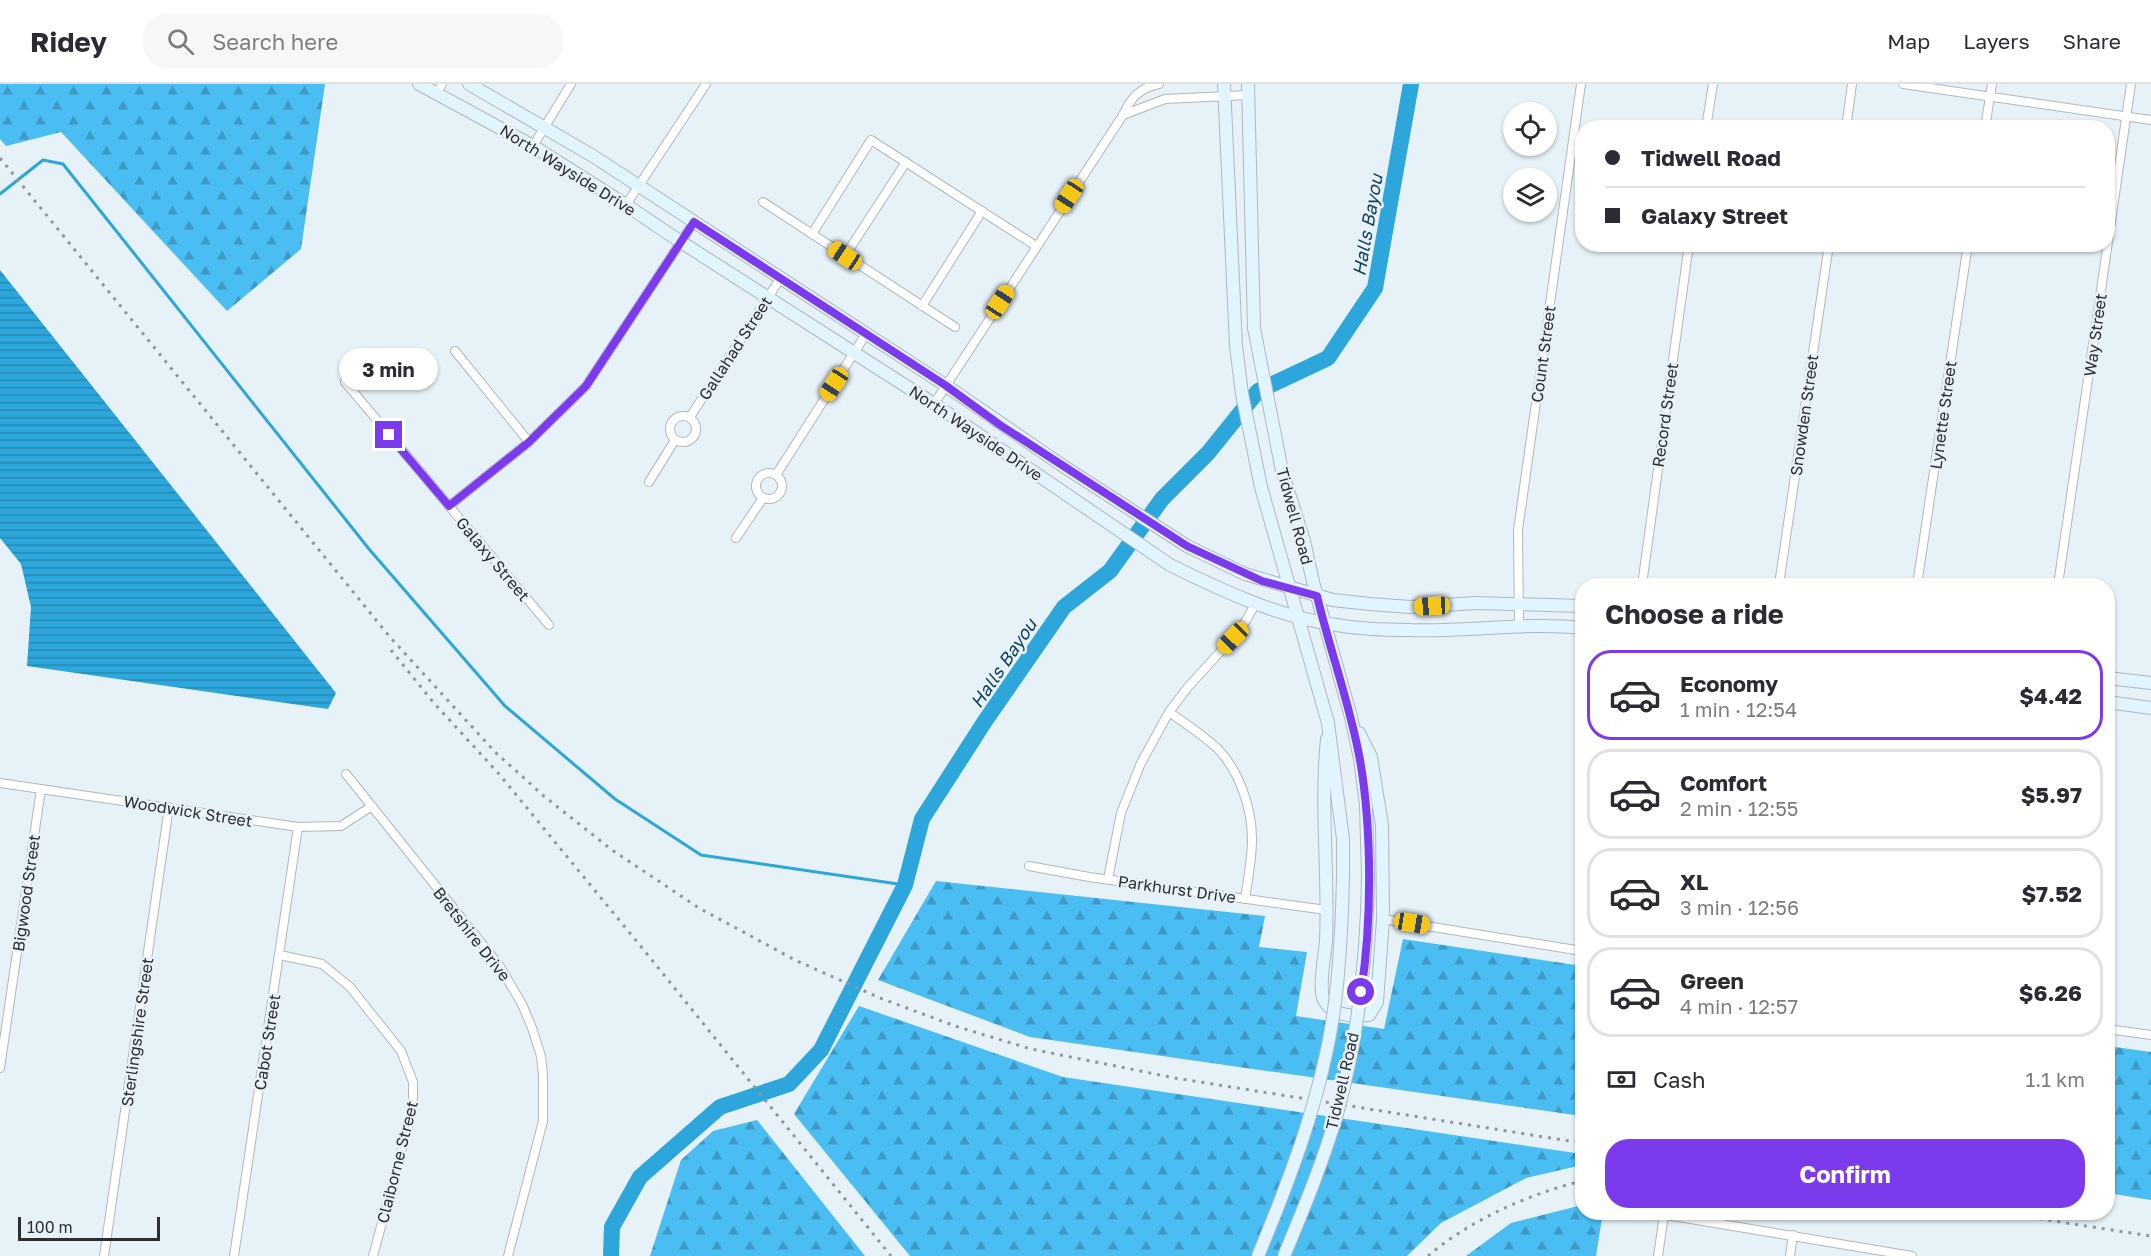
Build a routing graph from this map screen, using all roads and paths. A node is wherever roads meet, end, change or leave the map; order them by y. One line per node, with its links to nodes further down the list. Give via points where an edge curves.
1 (418, 84): 12 (main road, North Wayside Drive)
2 (469, 84): 24 (main road, North Wayside Drive)
3 (571, 84): 24 (street)
4 (706, 84): 27 (street)
5 (1159, 84): 16 (street, via 1141,90 1131,99)
6 (1581, 84): 18 (street, Count Street)
7 (1713, 84): 19 (street)
8 (1852, 84): 20 (street)
9 (1903, 84): 15 (street)
10 (1992, 84): 15 (street)
11 (2131, 84): 17 (street, Way Street)
12 (440, 89): 25 (main road, North Wayside Drive)
13 (1224, 90): 14 (street); 16 (street, via 1165,99); 63 (main road, Tidwell Road, via 1236,346 1242,394 1262,487)
14 (1248, 90): 64 (main road, Tidwell Road, via 1254,328 1282,471)
15 (1990, 96): 17 (street); 21 (street)
16 (1123, 116): 35 (street)
17 (2126, 117): 22 (street); 28 (street, Way Street)
18 (1576, 120)
19 (1707, 120)
20 (1847, 120)
21 (1986, 120)
22 (2151, 120)
23 (1575, 126): 66 (street, Count Street, via 1518,530)
24 (544, 128): 25 (street); 27 (main road, North Wayside Drive)
25 (533, 146): 30 (main road, North Wayside Drive)
26 (906, 162): 31 (street); 33 (street, via 871,140); 40 (street)
27 (639, 187): 30 (street); 32 (main road, North Wayside Drive)
28 (2115, 193)
29 (762, 202): 33 (street)
30 (626, 205): 34 (main road, North Wayside Drive)
31 (982, 211): 35 (street); 43 (street)
32 (694, 222): 34 (street); 41 (main road, North Wayside Drive)
33 (812, 234): 40 (street)
34 (681, 242): 42 (main road, North Wayside Drive); 53 (street, via 586,386)
35 (1036, 246): 49 (street)
36 (1688, 252): 59 (street, Record Street)
37 (1828, 252): 60 (street, Snowden Street)
38 (1967, 252): 61 (street, Lynette Street)
39 (2106, 252): 62 (street, Way Street)
40 (845, 256): 43 (street)
41 (780, 279): 42 (street, Gallahad Street); 45 (main road, North Wayside Drive)
42 (767, 298): 47 (main road, North Wayside Drive); 51 (street, Gallahad Street)
43 (922, 306): 44 (street)
44 (955, 327)
45 (866, 334): 47 (street); 49 (main road, North Wayside Drive)
46 (455, 351): 53 (street)
47 (853, 353): 50 (main road, North Wayside Drive); 54 (street)
48 (345, 382): 57 (street, Galaxy Street)
49 (945, 385): 50 (street); 63 (main road, North Wayside Drive, via 1187,546 1262,581)
50 (934, 404): 65 (main road, North Wayside Drive, via 1170,565)
51 (690, 417): 52 (street, Gallahad Street, via 678,416 672,422 669,430); 52 (street, Gallahad Street, via 696,424 694,436 688,442)
52 (675, 440): 55 (street, Gallahad Street)
53 (529, 442): 57 (street)
54 (776, 475): 56 (street, via 782,484 779,495); 56 (street, via 764,474 756,483)
55 (649, 482)
56 (763, 498): 58 (street)
57 (449, 506): 70 (street, Galaxy Street)
58 (736, 538)
59 (1643, 578)
60 (1780, 578)
61 (1918, 578)
62 (2059, 578)
63 (1291, 588): 64 (main road, North Wayside Drive); 68 (main road, Tidwell Road)
64 (1317, 596): 66 (main road, North Wayside Drive, via 1410,607); 69 (main road, Tidwell Road)
65 (1256, 603): 68 (main road, North Wayside Drive); 77 (street, via 1240,629)
66 (1518, 603): 67 (main road, North Wayside Drive); 71 (street, Count Street)
67 (1575, 606)
68 (1299, 616): 69 (main road, North Wayside Drive); 79 (main road, Tidwell Road)
69 (1323, 622): 71 (main road, North Wayside Drive, via 1411,630); 78 (main road, Tidwell Road)
70 (549, 625)
71 (1519, 626): 72 (main road, North Wayside Drive)
72 (1575, 628)
73 (2115, 679): 74 (main road)
74 (2151, 683)
75 (2115, 703): 76 (main road)
76 (2151, 708)
77 (1170, 712): 87 (street, via 1140,762 1121,813); 88 (street, via 1219,750 1234,771 1246,800 1252,837)
78 (1351, 717): 90 (main road, via 1371,757 1382,825); 104 (main road, Tidwell Road, bridge, via 1366,805 1364,971 1338,1108)
79 (1328, 723): 89 (main road, via 1323,777); 103 (main road, Tidwell Road, bridge, via 1342,839 1338,979 1313,1108)
80 (346, 774): 83 (street, Bretshire Drive)
81 (0, 783): 82 (street, Woodwick Street)
82 (41, 789): 84 (street, Woodwick Street); 95 (street, Bigwood Street)
83 (372, 806): 85 (street, Woodwick Street, via 341,826); 102 (street, Bretshire Drive, via 499,965 522,1004 541,1056 543,1121)
84 (170, 807): 85 (street, Woodwick Street); 99 (street, Sterlingshire Street)
85 (298, 827): 92 (street, Cabot Street)
86 (1029, 866): 87 (street, Parkhurst Drive)
87 (1108, 879): 88 (street, Parkhurst Drive)
88 (1245, 899): 89 (street, Parkhurst Drive)
89 (1326, 910): 90 (main road, via 1323,998 1329,1007 1353,1017 1369,1015 1377,1002)
90 (1383, 919): 91 (street)
91 (1575, 950)
92 (280, 955): 100 (street, Cabot Street); 101 (street, Claiborne Street, via 322,964 350,987 408,1065 414,1101)
93 (2115, 1030): 94 (street)
94 (2151, 1035)
95 (0, 1068)
96 (1664, 1220): 105 (street)
97 (1697, 1220): 98 (street)
98 (1793, 1235): 106 (street); 107 (street)
99 (104, 1256)
100 (234, 1256)
101 (373, 1256)
102 (508, 1256)
103 (1258, 1256)
104 (1284, 1256)
105 (1658, 1256)
106 (1790, 1256)
107 (1912, 1256)

